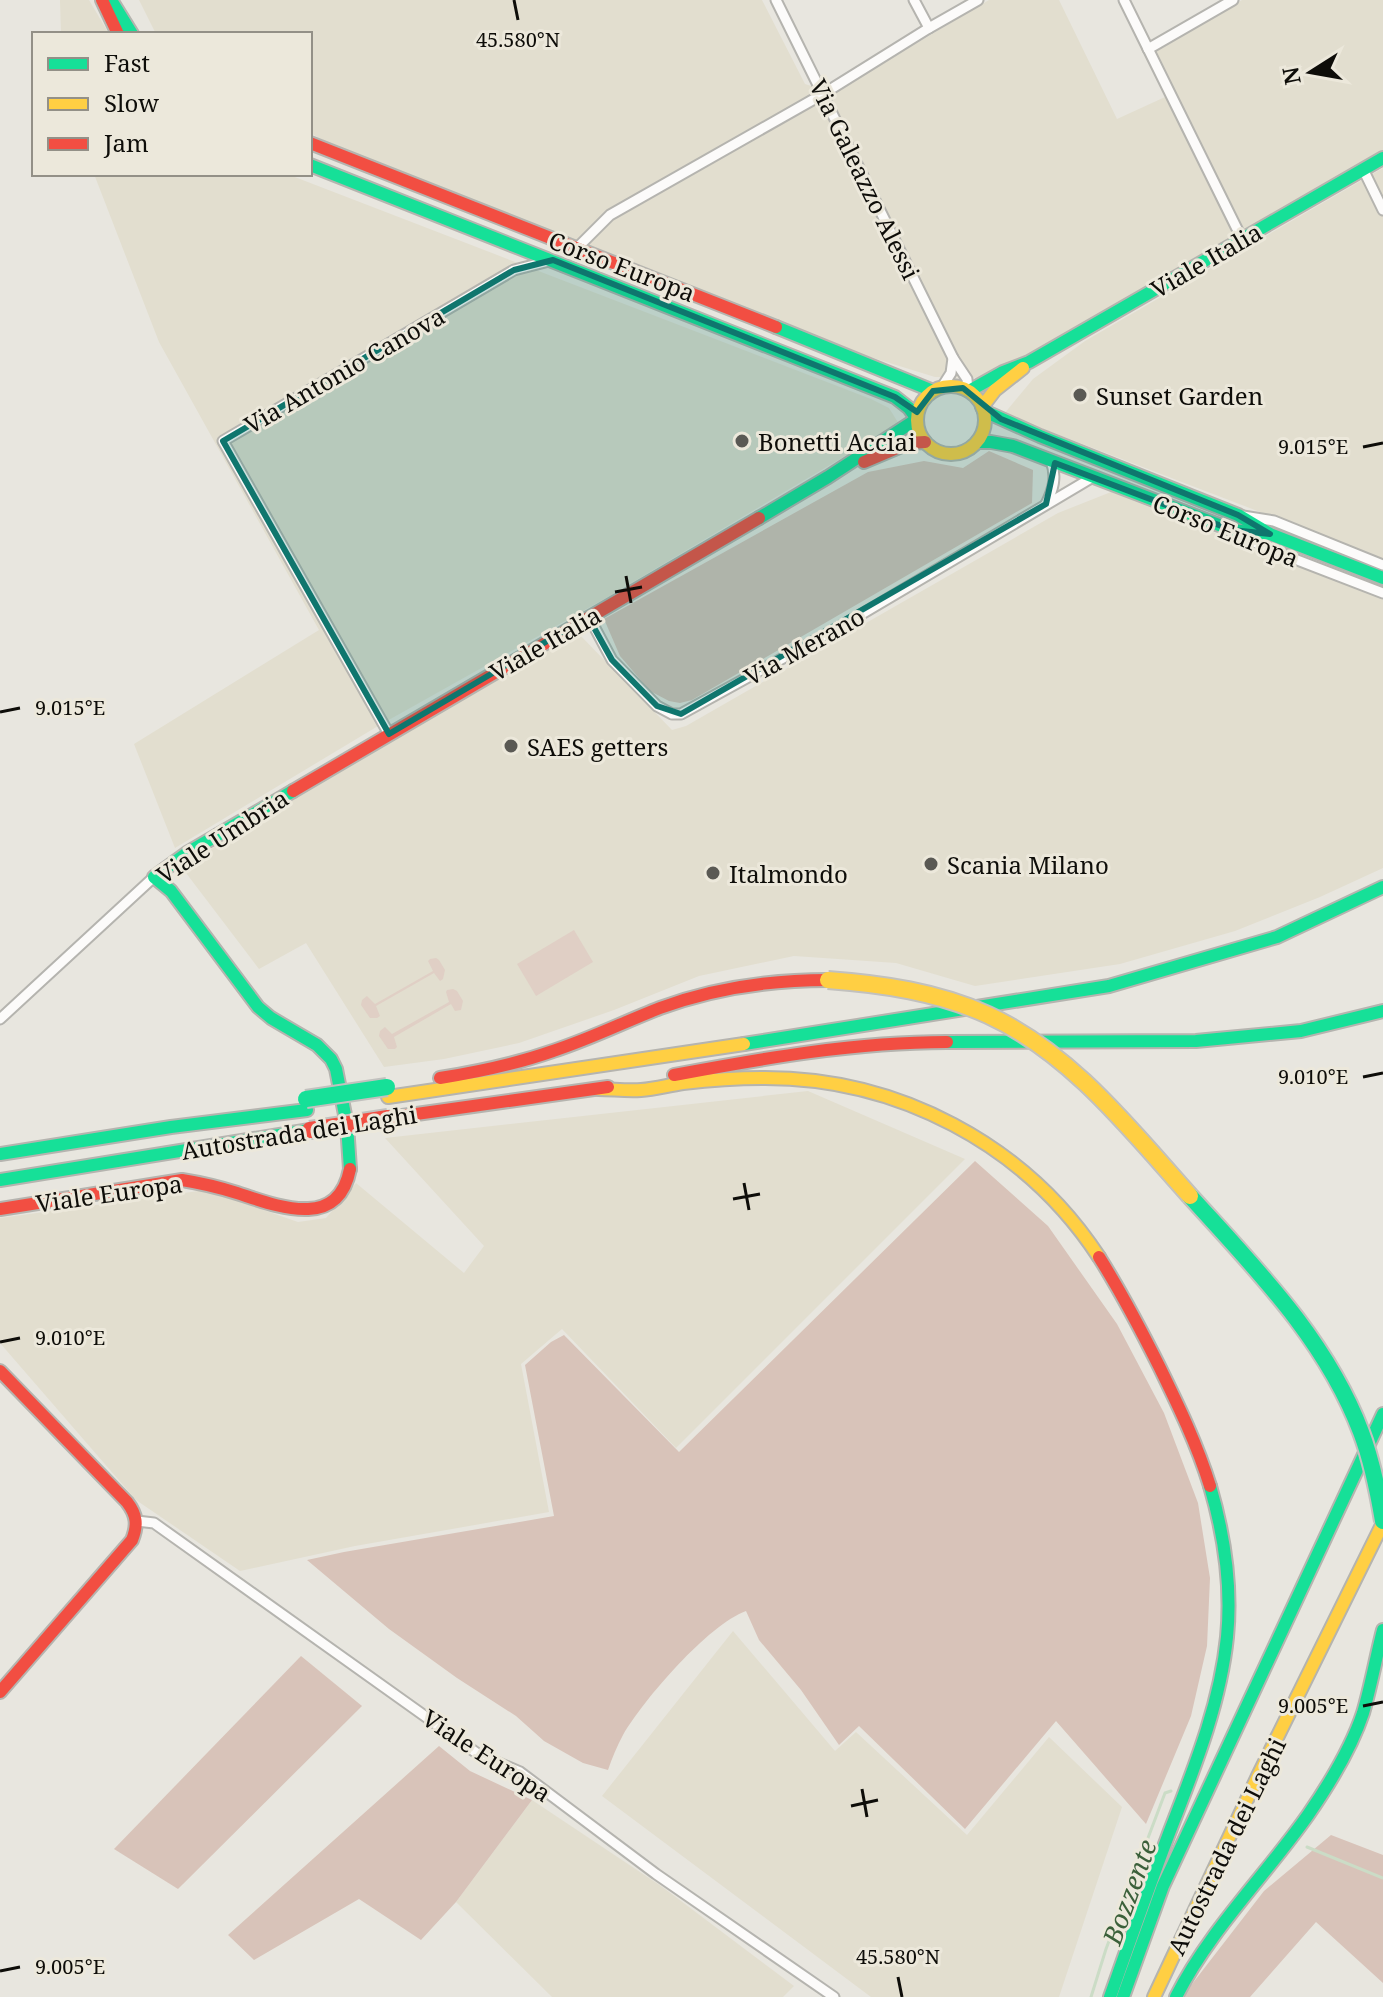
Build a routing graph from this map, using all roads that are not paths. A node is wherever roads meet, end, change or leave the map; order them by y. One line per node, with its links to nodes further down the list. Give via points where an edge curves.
1 (102, 0): 9 (main road)
2 (111, 0): 10 (main road)
3 (776, 0): 12 (street, Via Galeazzo Alessi)
4 (914, 0): 8 (street)
5 (978, 0): 8 (street)
6 (1124, 0): 11 (street)
7 (1233, 0): 11 (street)
8 (929, 28): 12 (street)
9 (117, 32)
10 (131, 32)
11 (1148, 49): 18 (street)
12 (823, 94): 19 (street, via 610,215); 21 (street, Via Galeazzo Alessi)
13 (312, 144): 19 (main road, Corso Europa)
14 (1383, 158): 16 (main road, Viale Italia)
15 (312, 166): 20 (main road, Corso Europa)
16 (1363, 169): 17 (street); 18 (main road, Viale Italia)
17 (1383, 210)
18 (1242, 239): 22 (main road, Viale Italia)
19 (576, 249): 23 (main road, Corso Europa)
20 (553, 260): 26 (main road, Corso Europa, via 895,397); 38 (street, Via Antonio Canova, via 514,270 223,441)
21 (953, 358): 23 (street, via 951,373); 24 (street, Via Galeazzo Alessi, via 967,379)
22 (1029, 362): 24 (main road, Viale Italia); 25 (main road, Viale Italia, via 987,397)
23 (937, 389): 24 (main road); 26 (main road, via 920,406)
24 (968, 391): 25 (main road)
25 (983, 409): 28 (main road, via 985,427); 33 (main road, Corso Europa)
26 (917, 419): 27 (main road); 30 (main road, Viale Italia)
27 (925, 442): 28 (main road, via 951,455); 30 (main road, Viale Italia, via 895,448)
28 (978, 442): 29 (main road, Corso Europa, via 1013,446)
29 (1051, 461): 31 (main road, Corso Europa); 32 (street, via 1054,483)
30 (828, 477): 37 (main road, Viale Italia)
31 (1093, 477): 32 (street, Via Merano); 33 (main road, Corso Europa)
32 (1046, 504): 37 (street, Via Merano, via 681,714 657,706 612,660)
33 (1235, 523): 34 (street, Corso Europa, via 1274,521); 35 (main road); 36 (street, Corso Europa, via 1266,548)
34 (1383, 565)
35 (1383, 578)
36 (1383, 593)
37 (589, 617): 38 (main road, Viale Italia)
38 (388, 735): 39 (main road, Viale Umbria)
39 (154, 877): 42 (street, Viale Umbria); 47 (main road, Viale Europa, via 171,891 258,1007 312,1040 333,1060 350,1152 349,1179 330,1203 301,1211 182,1180)
40 (1383, 887): 44 (main road, via 1277,937 1109,986 772,1040)
41 (1378, 1013): 43 (main road, via 1301,1031 1196,1041 853,1046)
42 (0, 1019)
43 (598, 1089): 46 (main road, Autostrada dei Laghi, bridge); 56 (main road, via 798,1078 888,1097 946,1119 1005,1156 1046,1192 1108,1268 1206,1471 1220,1528 1227,1595 1218,1695)
44 (388, 1092): 45 (main road, Autostrada dei Laghi); 51 (main road, bridge, via 537,1057 696,997 770,982 892,985 989,1016 1046,1049 1095,1092 1287,1305 1357,1417)
45 (0, 1154)
46 (0, 1180)
47 (0, 1209)
48 (0, 1371): 50 (main road, via 127,1502)
49 (1383, 1414): 57 (main road, Autostrada dei Laghi, via 1163,1886)
50 (137, 1521): 54 (main road, via 132,1540); 55 (street, Viale Europa, via 154,1523 478,1754 520,1772)
51 (1383, 1522): 58 (main road, Autostrada dei Laghi)
52 (1383, 1630): 53 (main road)
53 (1382, 1638): 59 (main road, via 1362,1715 1339,1765)
54 (0, 1692)
55 (834, 1997)
56 (1110, 1997)
57 (1123, 1997)
58 (1154, 1997)
59 (1176, 1997)

